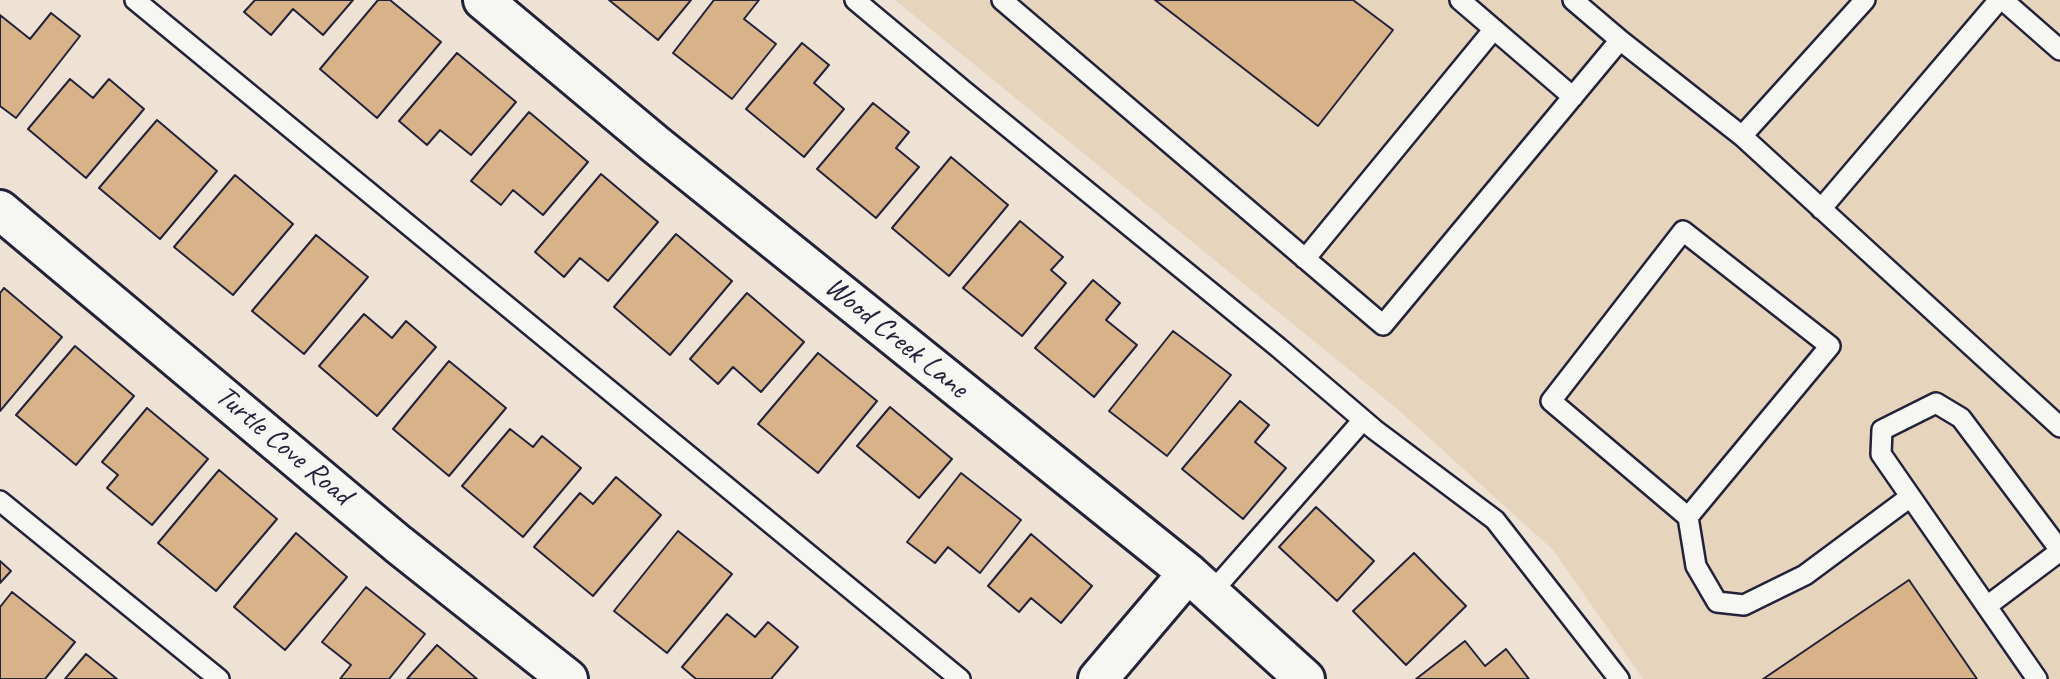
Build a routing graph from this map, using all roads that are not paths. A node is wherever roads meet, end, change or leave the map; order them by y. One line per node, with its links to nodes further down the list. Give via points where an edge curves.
1 (135, 0): 27 (lane)
2 (483, 0): 23 (street, Wood Creek Lane)
3 (855, 0): 17 (lane)
4 (1002, 0): 16 (lane)
5 (1460, 0): 9 (lane)
6 (1573, 0): 10 (lane)
7 (1865, 0): 13 (lane)
8 (2001, 0): 11 (lane); 14 (lane)
9 (1494, 29): 12 (lane); 16 (lane)
10 (1620, 40): 12 (lane); 13 (lane)
11 (2060, 50)
12 (1573, 97): 16 (lane, via 1383,326)
13 (1742, 136): 14 (lane)
14 (1821, 209): 18 (lane)
15 (0, 210): 26 (street, Turtle Cove Road, via 398,544)
16 (1305, 259)
17 (1363, 420): 23 (lane); 30 (lane, via 1495,520)
18 (2060, 427)
19 (1910, 496): 21 (lane, via 1805,575 1744,605 1717,602 1696,566); 22 (lane, via 1881,454 1882,430 1936,403 1961,418); 24 (lane)
20 (0, 501): 25 (lane)
21 (1688, 517): 21 (lane, via 1830,346 1683,231 1551,401)
22 (2060, 550): 24 (lane)
23 (1200, 583): 28 (street); 29 (street, Wood Creek Lane)
24 (1987, 606): 31 (lane)
25 (219, 679)
26 (568, 679)
27 (960, 679)
28 (1098, 679)
29 (1305, 679)
30 (1619, 679)
31 (2038, 679)

